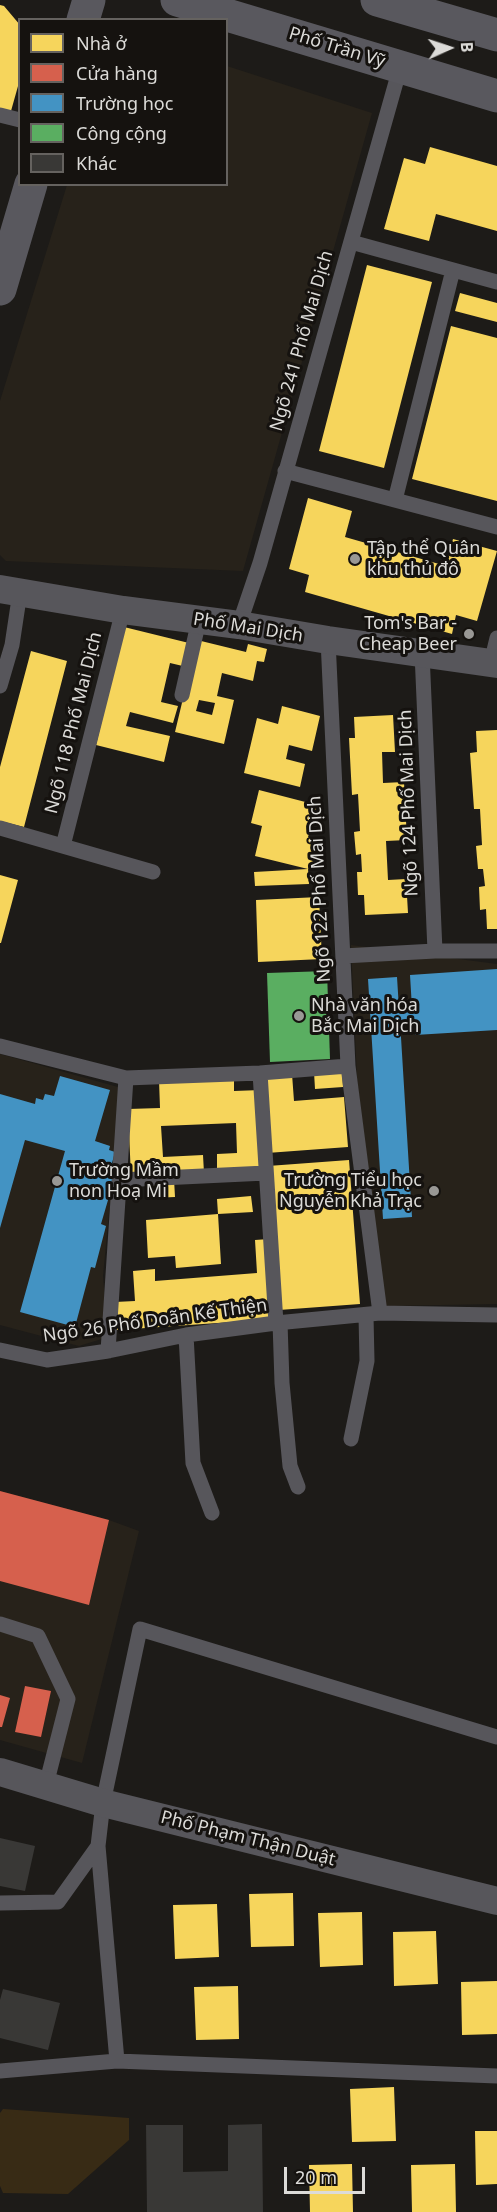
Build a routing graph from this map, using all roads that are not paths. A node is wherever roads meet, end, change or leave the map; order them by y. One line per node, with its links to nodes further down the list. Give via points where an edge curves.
1 (89, 0): 5 (main road)
2 (177, 0): 7 (main road, Phố Trần Vỹ)
3 (377, 0): 4 (main road)
4 (422, 6): 6 (main road)
5 (84, 18)
6 (497, 35)
7 (400, 68): 8 (main road, Phố Trần Vỹ); 12 (lane, Ngõ 241 Phố Mai Dịch)
8 (497, 96)
9 (0, 115): 10 (lane)
10 (18, 120)
11 (30, 186): 15 (main road)
12 (351, 242): 13 (lane); 16 (lane, Ngõ 241 Phố Mai Dịch)
13 (453, 270): 14 (lane); 17 (lane)
14 (497, 282)
15 (0, 289)
16 (285, 471): 17 (lane); 22 (lane, Ngõ 241 Phố Mai Dịch)
17 (395, 500): 18 (lane)
18 (497, 527)
19 (10, 590): 20 (street, Phố Mai Dịch); 26 (lane, via 12,645)
20 (123, 610): 21 (street, Phố Mai Dịch); 29 (lane, Ngõ 118 Phố Mai Dịch)
21 (199, 620): 22 (street, Phố Mai Dịch); 27 (lane)
22 (240, 625): 23 (street, Phố Mai Dịch)
23 (328, 640): 24 (street, Phố Mai Dịch); 33 (lane, Ngõ 122 Phố Mai Dịch)
24 (422, 653): 25 (street, Phố Mai Dịch); 31 (lane, Ngõ 124 Phố Mai Dịch)
25 (495, 655)
26 (0, 686)
27 (182, 695)
28 (0, 828): 29 (lane)
29 (63, 846): 30 (lane)
30 (153, 872)
31 (435, 951): 32 (lane); 33 (lane)
32 (497, 951)
33 (343, 956): 35 (lane, Ngõ 122 Phố Mai Dịch)
34 (0, 1046): 37 (lane)
35 (348, 1066): 36 (lane); 40 (lane, Ngõ 122 Phố Mai Dịch)
36 (260, 1074): 37 (lane); 38 (lane)
37 (126, 1078): 39 (lane)
38 (266, 1173): 39 (lane); 42 (lane)
39 (119, 1180): 45 (lane)
40 (373, 1315): 41 (lane, Ngõ 26 Phố Doãn Kế Thiện); 42 (lane, Ngõ 26 Phố Doãn Kế Thiện); 46 (lane, Ngõ 122 Phố Mai Dịch)
41 (497, 1315)
42 (278, 1323): 43 (lane, Ngõ 26 Phố Doãn Kế Thiện); 47 (lane, via 290,1466)
43 (186, 1335): 45 (lane, Ngõ 26 Phố Doãn Kế Thiện); 48 (lane, via 193,1463)
44 (0, 1350): 45 (lane, Ngõ 26 Phố Doãn Kế Thiện, via 47,1360)
45 (108, 1351)
46 (351, 1439)
47 (298, 1486)
48 (213, 1513)
49 (0, 1624): 52 (lane, via 38,1636 68,1699)
50 (497, 1737): 53 (lane, via 140,1629)
51 (0, 1772): 52 (street, Phố Phạm Thận Duật)
52 (46, 1785): 53 (street, Phố Phạm Thận Duật)
53 (103, 1803): 54 (lane); 55 (street, Phố Phạm Thận Duật)
54 (98, 1846): 56 (lane, via 58,1902); 57 (lane)
55 (497, 1901)
56 (0, 1903)
57 (117, 2061): 58 (lane); 59 (lane)
58 (0, 2071)
59 (497, 2076)

